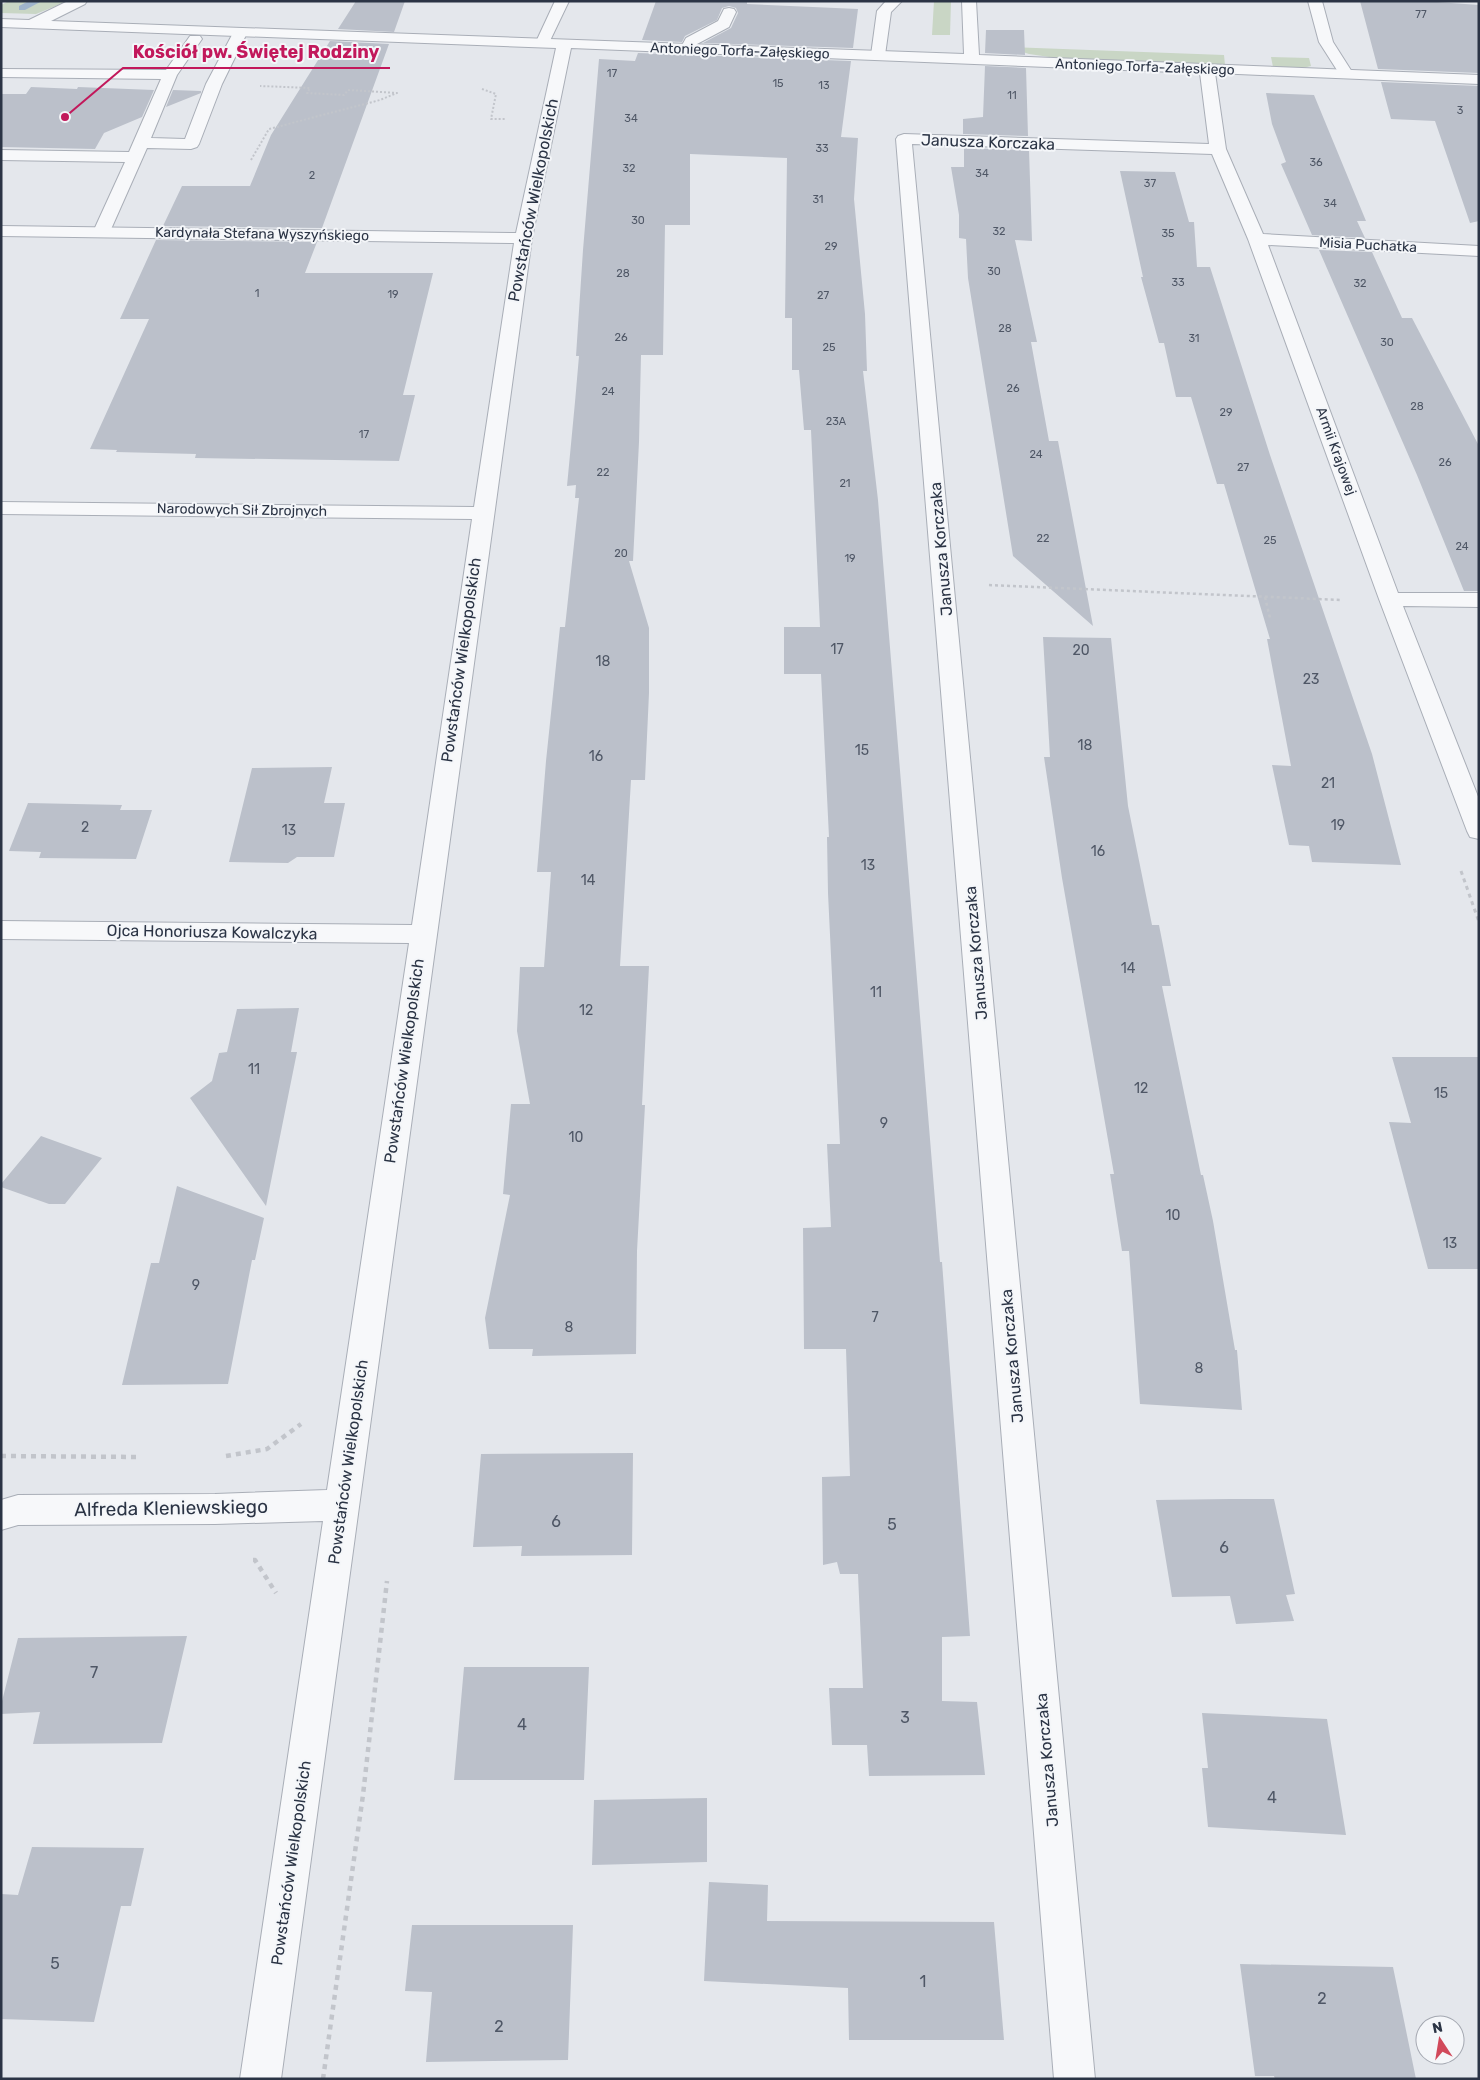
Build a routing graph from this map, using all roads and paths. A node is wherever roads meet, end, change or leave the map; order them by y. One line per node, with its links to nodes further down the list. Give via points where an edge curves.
1 (80, 1): 10 (street)
2 (562, 1): 13 (street, Powstańców Wielkopolskich)
3 (870, 1): 8 (street)
4 (895, 1): 8 (street)
5 (969, 1): 16 (street)
6 (1315, 1): 20 (street, via 1326,42)
7 (728, 12): 14 (street, via 724,24 691,42)
8 (884, 12): 15 (street)
9 (1, 23): 10 (street, Antoniego Torfa-Załęskiego)
10 (31, 24): 11 (street, Antoniego Torfa-Załęskiego)
11 (240, 33): 13 (street, Antoniego Torfa-Załęskiego); 22 (street)
12 (195, 40): 19 (street)
13 (553, 44): 14 (street, Antoniego Torfa-Załęskiego); 31 (street, Powstańców Wielkopolskich)
14 (687, 49): 15 (street, Antoniego Torfa-Załęskiego)
15 (878, 55): 16 (street, Antoniego Torfa-Załęskiego)
16 (972, 60): 17 (street, Antoniego Torfa-Załęskiego)
17 (1207, 69): 20 (street, Antoniego Torfa-Załęskiego); 25 (street, Armii Krajowej)
18 (1, 73): 19 (street)
19 (170, 75): 26 (street)
20 (1347, 75): 21 (street, Antoniego Torfa-Załęskiego)
21 (1479, 80)
22 (214, 84): 26 (street, via 191,144); 28 (path, via 310,88 307,93 344,95 348,90 398,93 270,129)
23 (482, 89): 24 (path, via 496,94 491,118)
24 (508, 118)
25 (1218, 149): 32 (street, Armii Krajowej); 36 (street, Janusza Korczaka, via 904,139)
26 (138, 150): 27 (street); 30 (street)
27 (1, 155)
28 (251, 160)
29 (1, 231): 30 (street, Kardynała Stefana Wyszyńskiego)
30 (102, 232): 31 (street, Kardynała Stefana Wyszyńskiego)
31 (522, 238): 35 (street, Powstańców Wielkopolskich)
32 (1257, 239): 33 (street, Misia Puchatka); 38 (street, Armii Krajowej)
33 (1479, 252)
34 (1, 508): 35 (street, Narodowych Sił Zbrojnych)
35 (483, 513): 44 (street, Powstańców Wielkopolskich)
36 (944, 584): 37 (path); 52 (street, Janusza Korczaka)
37 (1265, 596): 39 (path); 41 (path)
38 (1390, 599): 40 (street); 42 (street, Armii Krajowej)
39 (1347, 600)
40 (1479, 600)
41 (1270, 618)
42 (1479, 830)
43 (1, 930): 44 (street, Ojca Honoriusza Kowalczyka)
44 (422, 934): 48 (street, Powstańców Wielkopolskich)
45 (304, 1421): 49 (path, via 268,1449 222,1457)
46 (1, 1456): 47 (path)
47 (145, 1457)
48 (342, 1505): 49 (street, Alfreda Kleniewskiego); 51 (street, Powstańców Wielkopolskich)
49 (215, 1509): 50 (street, Alfreda Kleniewskiego, via 18,1510)
50 (1, 1515)
51 (260, 2079)
52 (1075, 2079)

